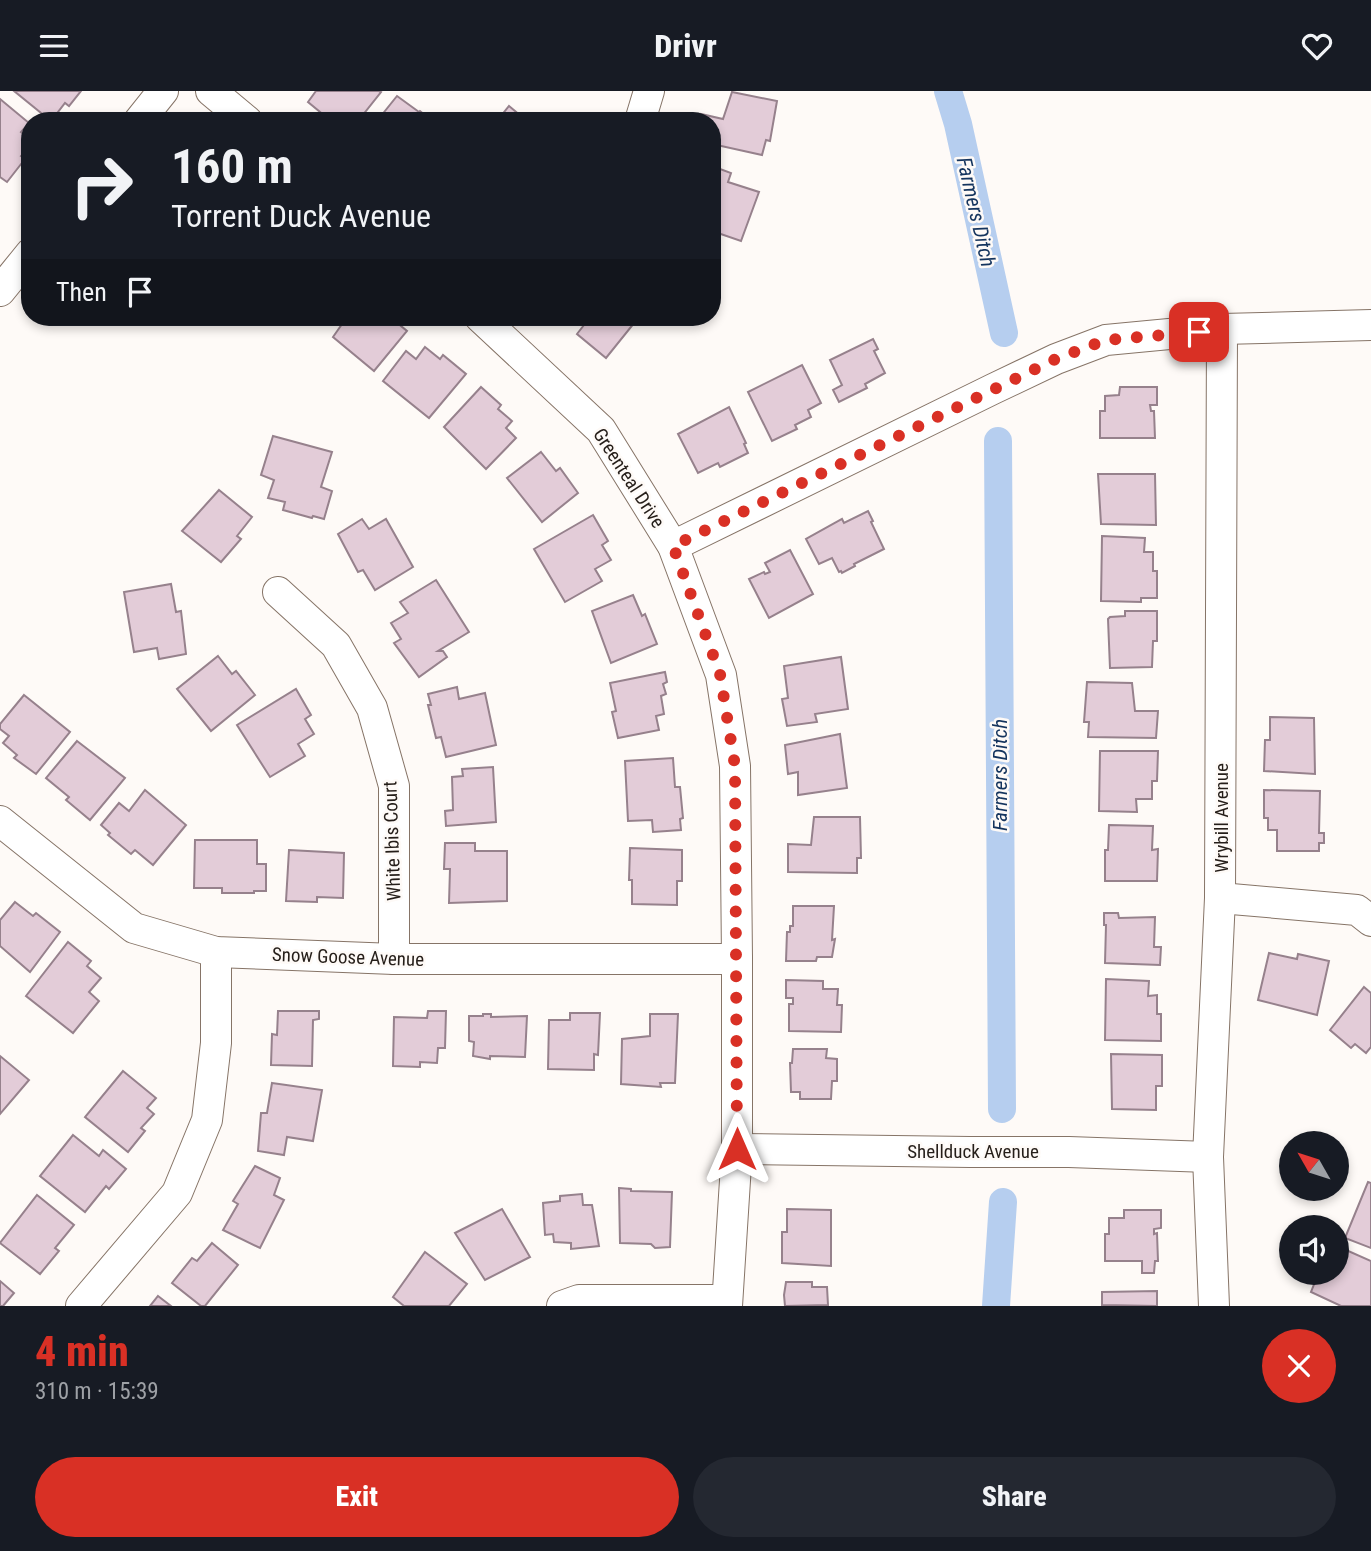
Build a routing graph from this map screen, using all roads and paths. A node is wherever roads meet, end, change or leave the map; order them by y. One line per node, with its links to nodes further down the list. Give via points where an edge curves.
1 (163, 91): 4 (street)
2 (211, 91): 5 (street)
3 (649, 91): 6 (street)
4 (146, 112)
5 (236, 112)
6 (643, 112)
7 (21, 265): 8 (street)
8 (0, 291)
9 (1371, 325): 11 (street)
10 (496, 326): 12 (street, Greenteal Drive, via 601,430)
11 (1222, 330): 12 (street, via 1106,340 1056,359); 15 (street, Wrybill Avenue)
12 (673, 546): 19 (street, Greenteal Drive, via 720,674 725,701 735,766)
13 (278, 592): 18 (street, White Ibis Court, via 335,645 372,708 394,786)
14 (0, 821): 17 (street, Snow Goose Avenue, via 134,928)
15 (1220, 898): 16 (street, via 1357,910); 21 (street, Wrybill Avenue)
16 (1371, 921)
17 (216, 953): 18 (street, Snow Goose Avenue); 23 (street, via 216,1043 207,1121 177,1193)
18 (394, 959): 19 (street, Snow Goose Avenue)
19 (737, 959): 20 (street, Greenteal Drive)
20 (737, 1149): 21 (street, Shellduck Avenue); 22 (street, Greenteal Drive)
21 (1208, 1157): 25 (street, Wrybill Avenue)
22 (727, 1303): 24 (street, via 579,1300)
23 (81, 1306)
24 (562, 1306)
25 (1214, 1306)

